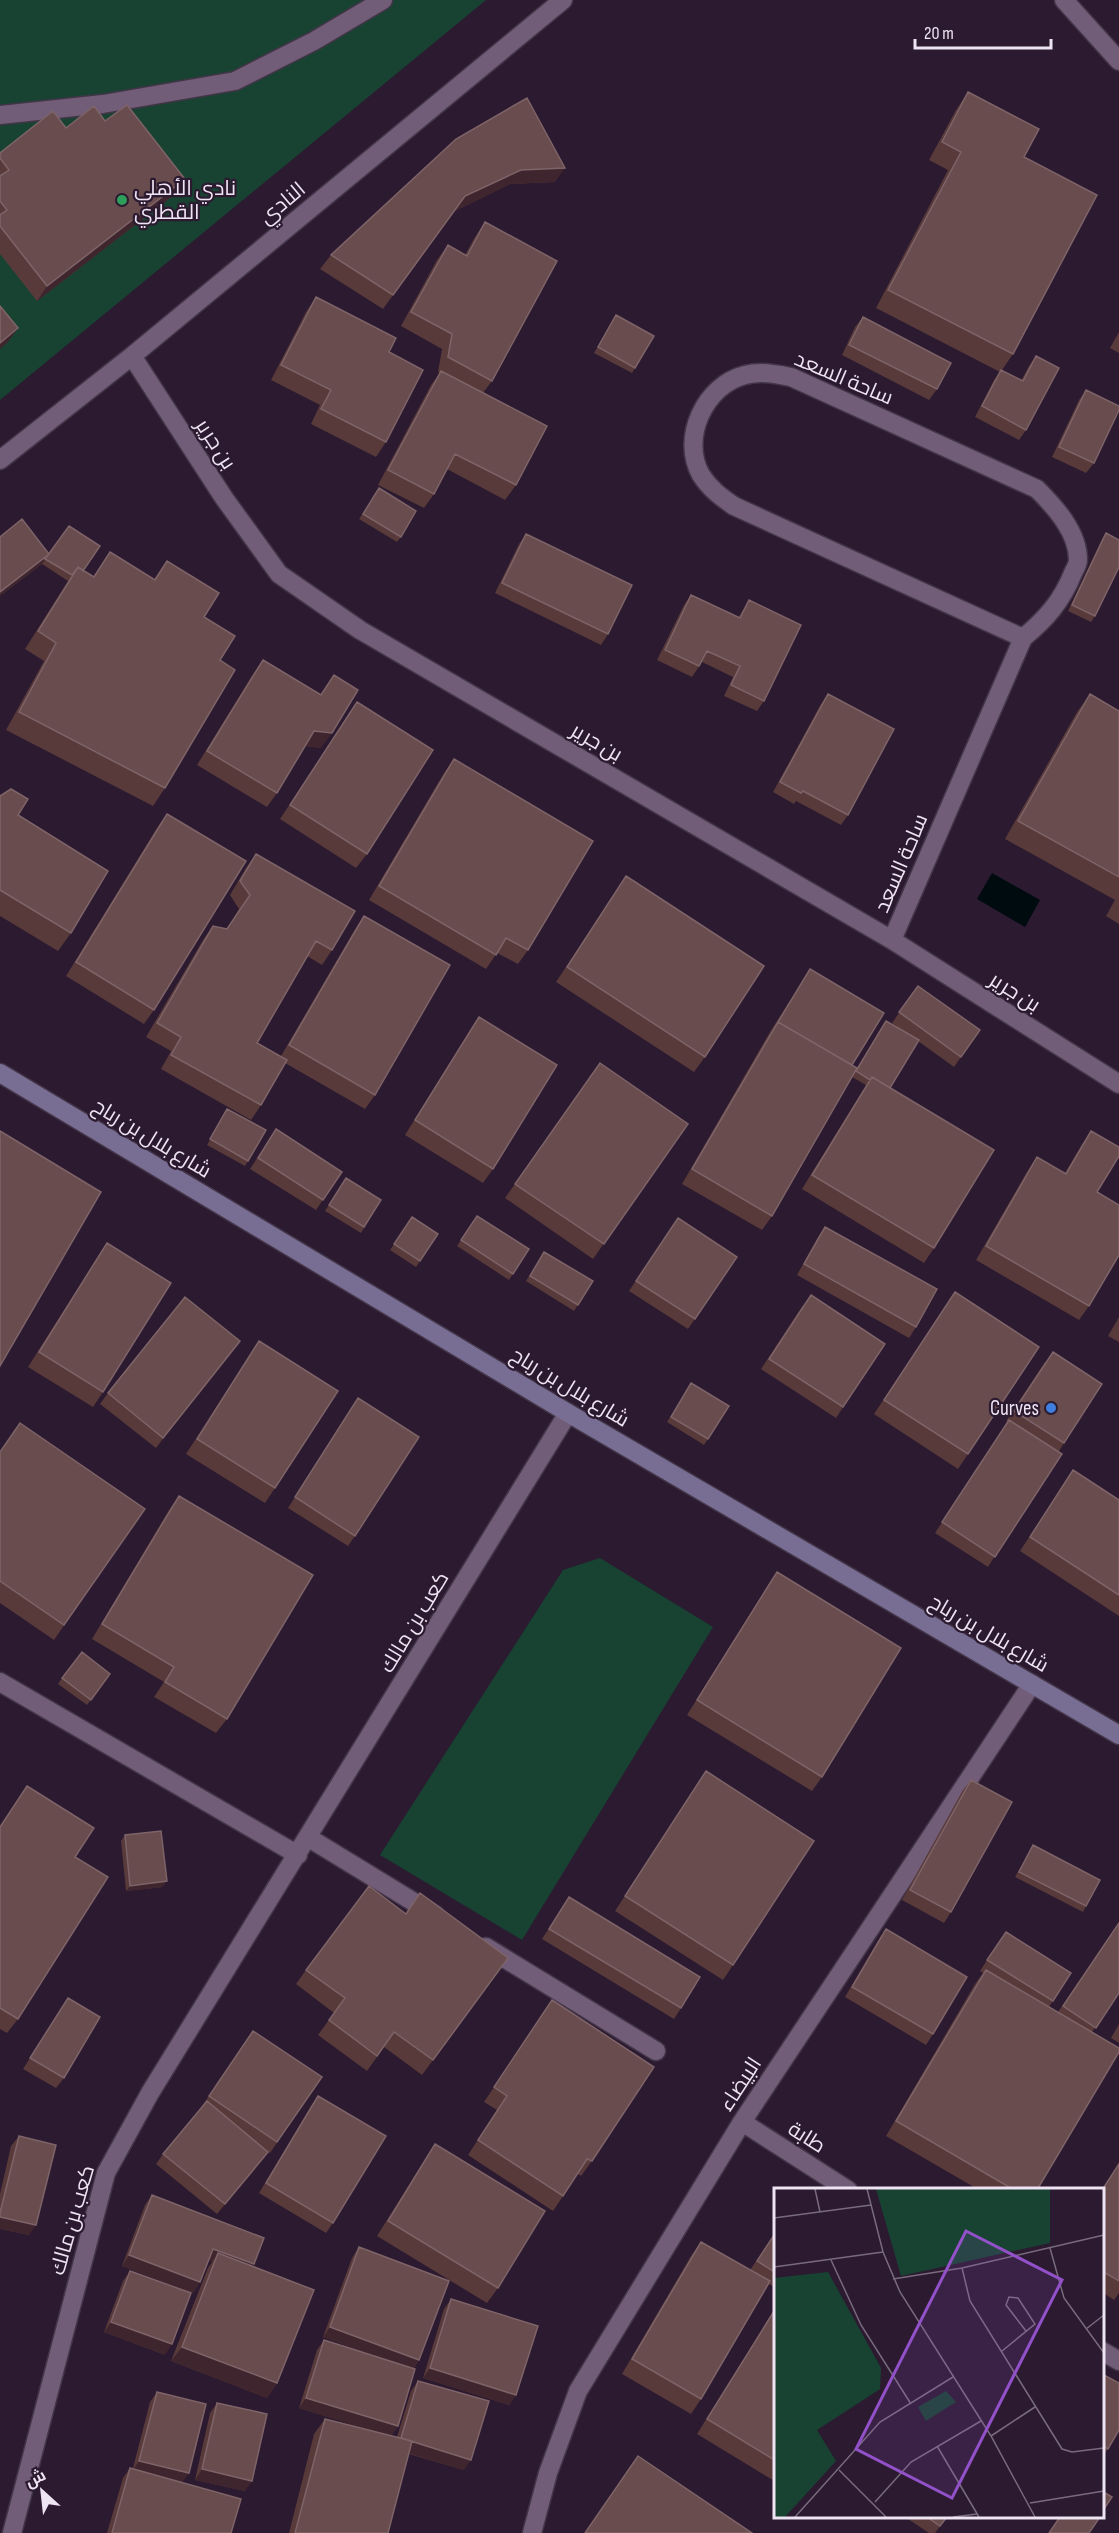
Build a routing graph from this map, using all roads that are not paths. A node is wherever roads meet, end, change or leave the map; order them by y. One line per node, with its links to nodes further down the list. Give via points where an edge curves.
1 (383, 0): 5 (street, via 235,81 103,104)
2 (563, 0): 6 (street, النادي)
3 (1064, 0): 4 (street)
4 (1119, 61)
5 (0, 116)
6 (132, 356): 7 (street, النادي); 9 (street, بن جرير, via 224,498 279,574 360,630)
7 (0, 460)
8 (1023, 638): 8 (street, ساحة السعد, via 1048,617 1066,591 1078,561 1066,526 1037,489 791,377 766,372 743,375 722,386 705,404 696,426 694,450 700,473 714,492 734,506); 9 (street, ساحة السعد)
9 (892, 940): 11 (street, بن جرير)
10 (0, 1073): 12 (street, شارع بلال بن رباح)
11 (1119, 1084)
12 (568, 1413): 14 (street, شارع بلال بن رباح); 16 (street, كعب بن مالك)
13 (0, 1682): 17 (street)
14 (1032, 1684): 15 (street, شارع بلال بن رباح); 21 (street, البيضاء)
15 (1119, 1735)
16 (309, 1838): 17 (street, كعب بن مالك); 18 (street)
17 (298, 1855): 25 (street, كعب بن مالك, via 150,2093 106,2173)
18 (447, 1923)
19 (467, 1935): 20 (street)
20 (656, 2051)
21 (742, 2122): 22 (street, طابة); 26 (street, البيضاء, via 578,2391 548,2473)
22 (845, 2188)
23 (1104, 2352): 24 (street)
24 (1119, 2361)
25 (12, 2533)
26 (532, 2533)

